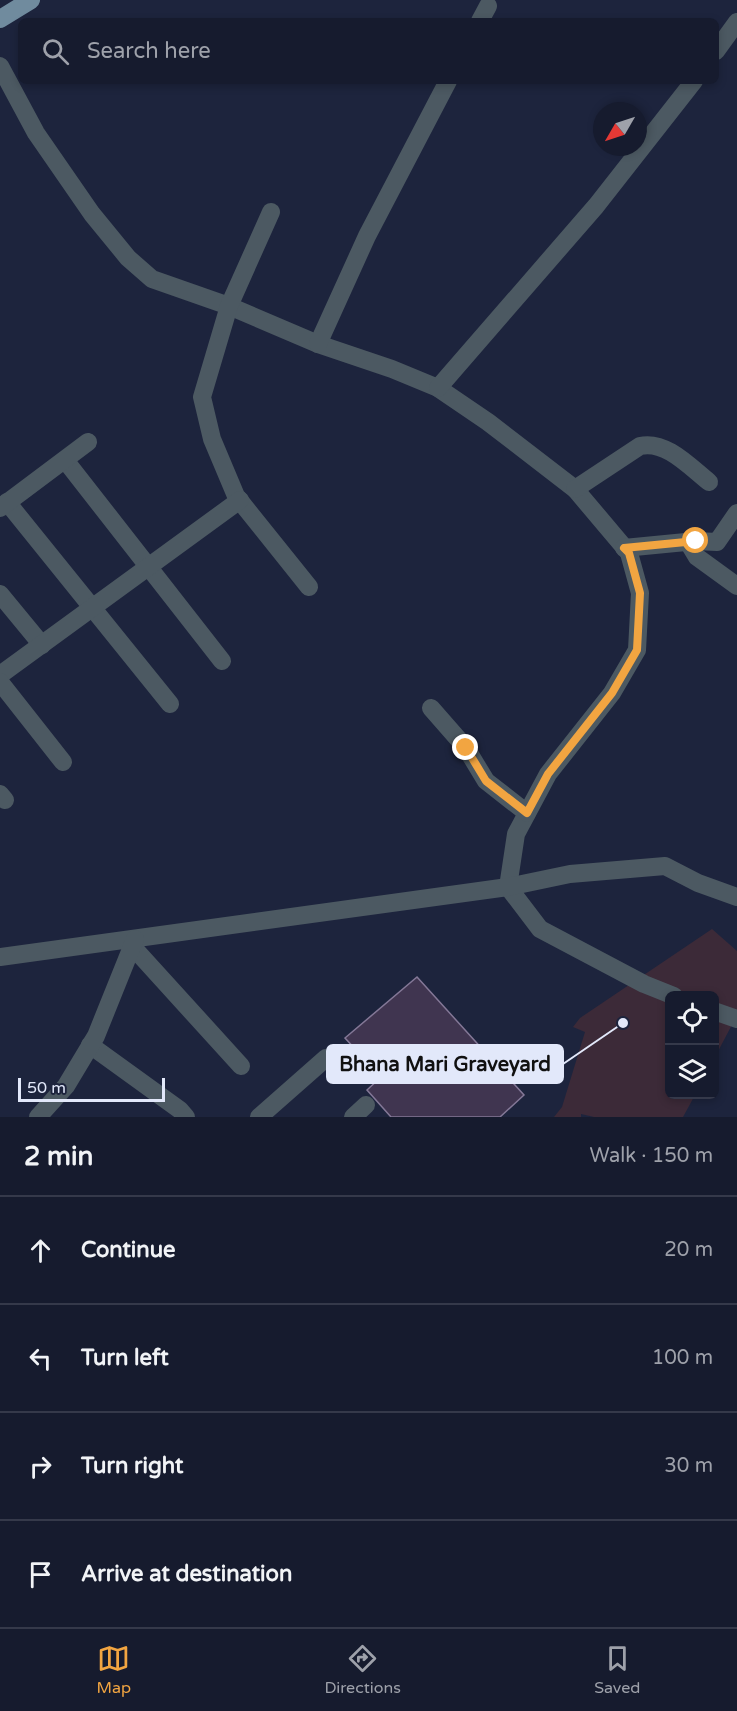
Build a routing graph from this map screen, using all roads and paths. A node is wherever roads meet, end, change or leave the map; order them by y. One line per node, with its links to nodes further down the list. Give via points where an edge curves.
1 (31, 0): 2 (main road)
2 (0, 19)
3 (737, 22): 4 (street)
4 (719, 47)
5 (0, 66): 9 (street, via 36,133 128,258 152,279)
6 (446, 84): 10 (street, via 367,236)
7 (692, 84): 11 (street, via 596,206)
8 (271, 212): 9 (street)
9 (229, 306): 10 (street); 16 (street, via 202,396 212,439)
10 (318, 344): 11 (street)
11 (438, 388): 15 (street)
12 (88, 442): 13 (street)
13 (65, 459): 17 (street); 21 (street)
14 (709, 482): 15 (street, via 666,449 647,444)
15 (575, 489): 20 (street)
16 (240, 500): 21 (street); 23 (street)
17 (4, 505): 25 (street)
18 (737, 513): 19 (street, via 717,542)
19 (688, 542): 20 (street); 22 (street, via 697,557)
20 (624, 548): 33 (street, via 629,553 640,593 637,650 612,693 548,774)
21 (149, 567): 25 (street); 27 (street)
22 (737, 586)
23 (309, 587)
24 (0, 594): 26 (street)
25 (92, 608): 26 (street); 30 (street)
26 (42, 645): 28 (street)
27 (222, 661)
28 (0, 675)
29 (0, 682): 32 (street)
30 (170, 704)
31 (431, 708): 33 (street, via 466,748 486,781)
32 (63, 762)
33 (527, 813): 34 (street, via 516,834)
34 (508, 887): 35 (street, via 570,874 665,866); 36 (street); 38 (street, via 540,929)
35 (737, 897)
36 (133, 942): 37 (street); 41 (street); 43 (street)
37 (0, 957)
38 (665, 992)
39 (719, 1013): 40 (street)
40 (737, 1019)
41 (90, 1045): 44 (street, via 66,1086); 45 (street)
42 (326, 1058): 46 (street)
43 (241, 1066)
44 (38, 1117)
45 (186, 1117)
46 (258, 1117)

